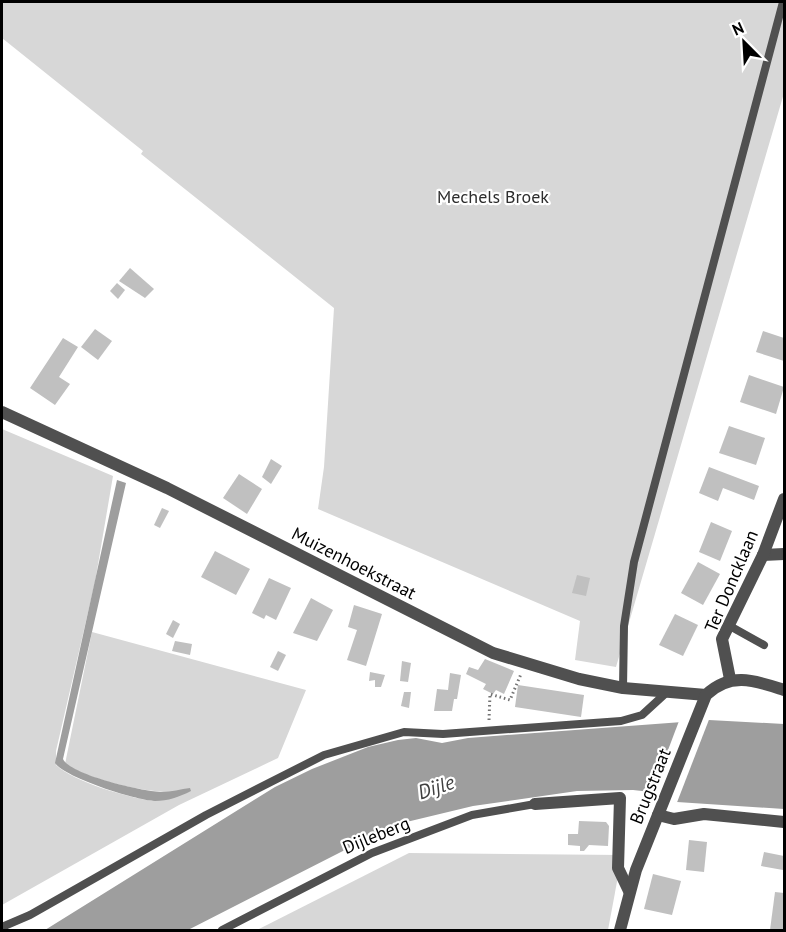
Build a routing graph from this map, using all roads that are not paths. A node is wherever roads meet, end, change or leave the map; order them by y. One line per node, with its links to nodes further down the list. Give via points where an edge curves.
1 (783, 2): 9 (lane, via 637,551 624,626)
2 (2, 412): 9 (street, Muizenhoekstraat, via 167,488 493,653)
3 (784, 499): 5 (street, Ter Doncklaan)
4 (784, 554): 5 (street)
5 (763, 555): 6 (street, Ter Doncklaan)
6 (728, 625): 7 (lane); 8 (street, Ter Doncklaan, via 722,649)
7 (764, 645)
8 (730, 679): 10 (street); 12 (street)
9 (623, 688): 11 (street, Muizenhoekstraat)
10 (784, 690)
11 (666, 693): 12 (street, Muizenhoekstraat); 18 (lane, via 642,715 621,721 443,734 404,732 324,755)
12 (706, 695): 15 (street, Brugstraat)
13 (535, 804): 14 (street, Dijleberg, via 610,798 620,798); 19 (lane, Dijleberg, via 472,815 372,853)
14 (621, 804): 17 (street, Brugstraat, via 618,868)
15 (659, 811): 16 (street, via 674,819 704,814); 17 (street, Brugstraat)
16 (784, 822)
17 (629, 891): 20 (street, Brugstraat)
18 (2, 927)
19 (222, 930)
20 (620, 930)

